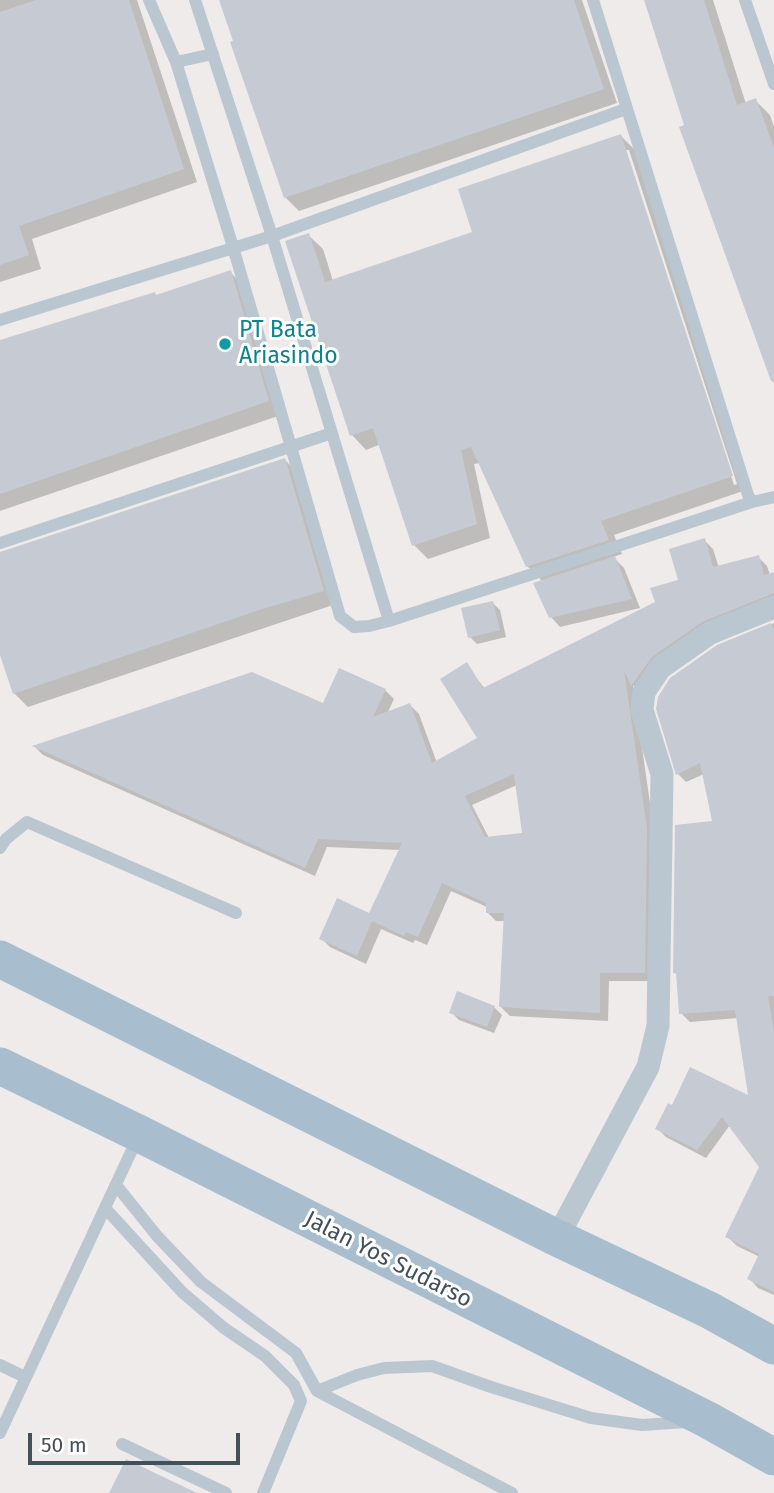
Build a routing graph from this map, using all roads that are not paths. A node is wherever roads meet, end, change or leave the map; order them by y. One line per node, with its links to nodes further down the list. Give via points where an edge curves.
1 (149, 0): 6 (lane)
2 (195, 0): 5 (lane)
3 (593, 0): 8 (lane)
4 (745, 0): 7 (lane)
5 (213, 54): 6 (lane); 9 (lane)
6 (176, 62): 10 (lane)
7 (774, 84)
8 (626, 109): 9 (lane); 15 (lane)
9 (272, 236): 10 (lane); 12 (lane)
10 (233, 247): 11 (lane); 13 (lane)
11 (0, 320)
12 (332, 433): 13 (lane); 18 (lane)
13 (291, 446): 16 (lane); 18 (lane, via 340,616 354,627)
14 (774, 497): 15 (lane)
15 (752, 502): 18 (lane)
16 (0, 543)
17 (774, 607): 26 (street, via 710,632 660,668 644,692 642,710 662,774 658,1026 648,1067)
18 (390, 621)
19 (0, 848): 20 (lane, via 27,822)
20 (236, 913)
21 (0, 958): 26 (main road)
22 (0, 1066): 23 (main road, Jalan Yos Sudarso)
23 (140, 1134): 24 (lane); 31 (main road, Jalan Yos Sudarso)
24 (116, 1185): 25 (lane); 30 (lane, via 201,1282 296,1353)
25 (105, 1208): 29 (lane); 37 (lane, via 182,1292 265,1356 294,1385 301,1401)
26 (557, 1238): 27 (main road)
27 (774, 1346)
28 (0, 1365): 29 (lane)
29 (25, 1377): 32 (lane)
30 (317, 1391): 31 (lane, via 384,1368 432,1366 591,1418 642,1425); 35 (lane)
31 (708, 1420): 34 (main road, Jalan Yos Sudarso)
32 (0, 1433)
33 (122, 1444): 36 (lane)
34 (774, 1457)
35 (487, 1487): 38 (lane)
36 (226, 1493)
37 (263, 1493)
38 (512, 1493)

